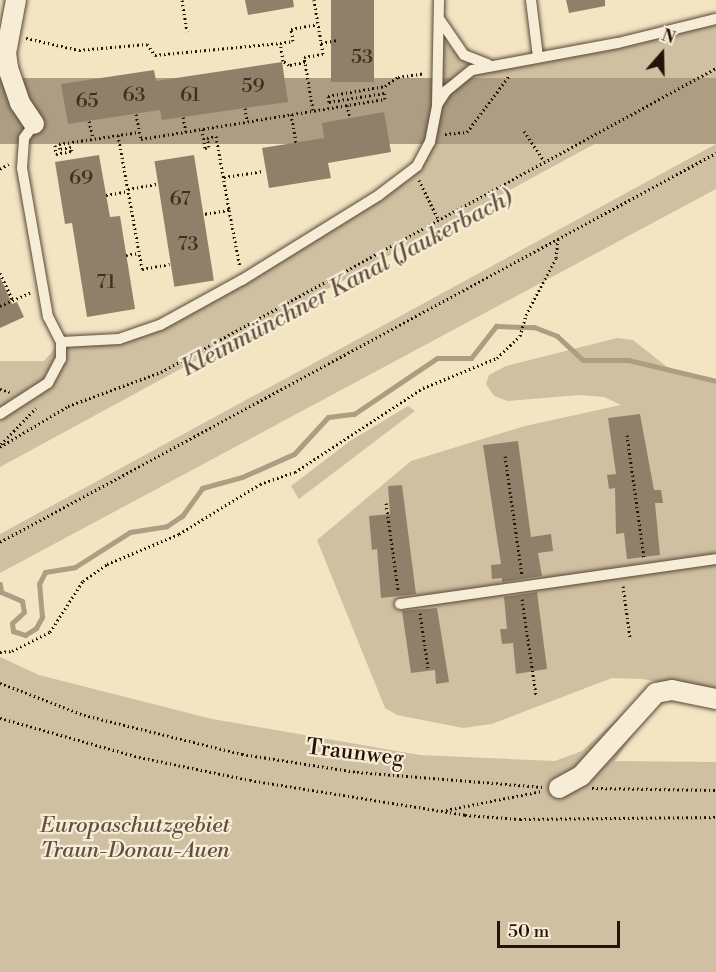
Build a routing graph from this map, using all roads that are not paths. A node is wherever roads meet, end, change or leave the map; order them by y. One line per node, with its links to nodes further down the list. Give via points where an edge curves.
1 (16, 0): 9 (street, via 6,53 8,68 20,103)
2 (439, 0): 4 (lane)
3 (531, 0): 6 (lane)
4 (439, 16): 7 (lane, via 464,55); 8 (lane)
5 (716, 19): 6 (lane, via 618,43)
6 (538, 57): 7 (lane)
7 (488, 64): 8 (lane, via 459,80)
8 (437, 105): 10 (lane, via 425,155 411,171 242,280 135,335 97,342)
9 (34, 124): 10 (lane, via 24,138 22,168 48,317)
10 (61, 342): 11 (lane, via 61,359 55,375)
11 (0, 414)
12 (716, 559): 13 (lane)
13 (400, 604)
14 (716, 699): 15 (street, via 672,690 656,693 580,776)
15 (559, 788)

